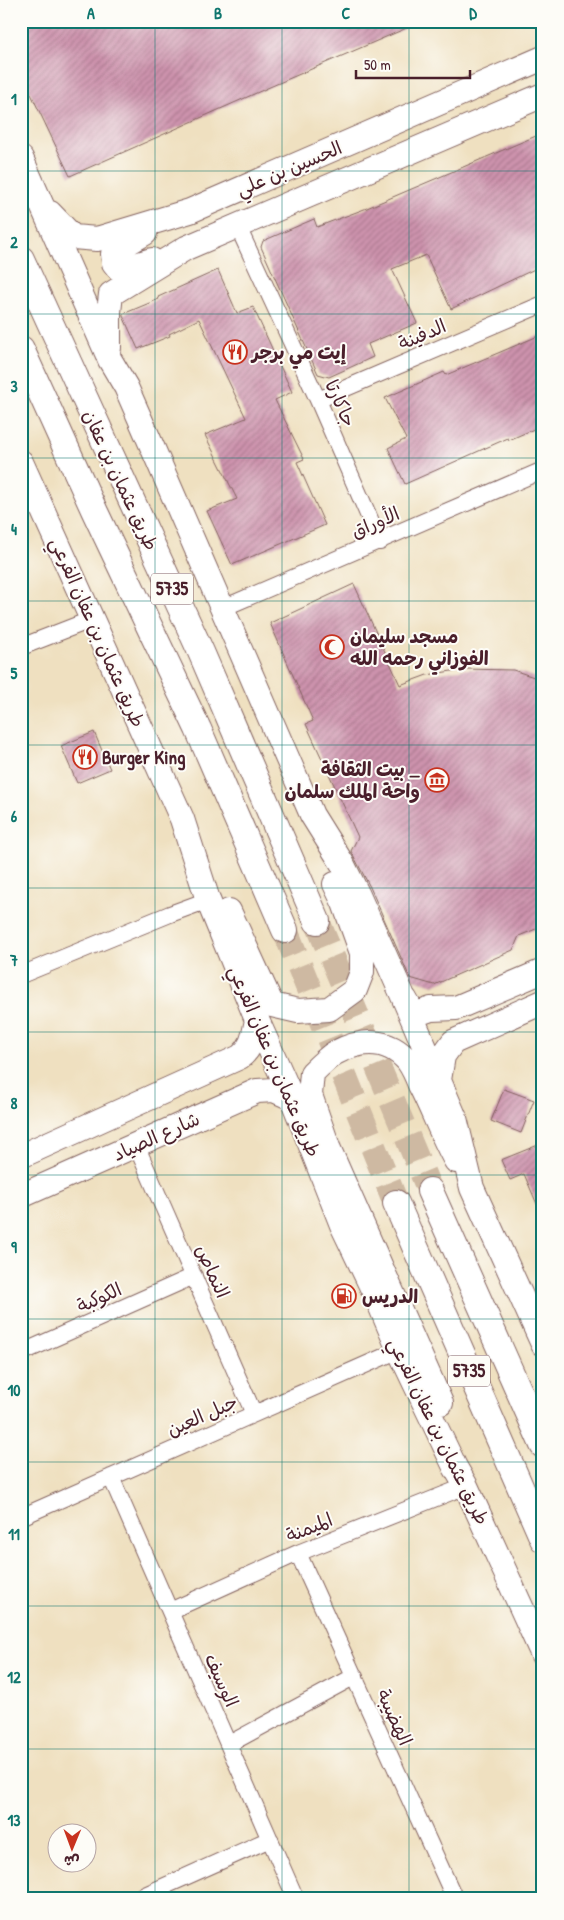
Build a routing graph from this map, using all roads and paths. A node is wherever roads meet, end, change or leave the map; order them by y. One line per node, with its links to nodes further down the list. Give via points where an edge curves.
1 (543, 58): 5 (street, الحسين بن علي)
2 (543, 95): 6 (street, الحسين بن علي)
3 (21, 158): 4 (street)
4 (39, 202): 5 (street, الحسين بن علي, via 73,237 97,239); 11 (street)
5 (175, 216): 7 (street, via 119,248 114,254 114,263 118,268 129,267)
6 (238, 227): 7 (street, الحسين بن علي); 12 (street, جاكارتا)
7 (186, 248): 11 (street, الحسين بن علي, via 111,294)
8 (21, 259): 22 (main road, طريق عثمان بن عفان / 5735, via 201,652)
9 (543, 304): 12 (street, الدفينة)
10 (21, 349): 23 (main road, طريق عثمان بن عفان / 5735, via 198,729)
11 (110, 360): 16 (street, via 126,387)
12 (318, 400): 15 (street, جاكارتا)
13 (21, 462): 17 (street, طريق عثمان بن عفان الفرعي)
14 (543, 470): 15 (street, الأوراق)
15 (380, 542): 16 (street, الأوراق)
16 (223, 608): 19 (street)
17 (93, 618): 18 (street); 20 (street, طريق عثمان بن عفان الفرعي, via 182,819)
18 (21, 648)
19 (312, 815): 20 (street, via 322,859 344,903 362,953 362,972 355,990 329,1009 298,1011 272,1005 222,897); 26 (street, via 342,863)
20 (193, 852): 21 (street, طريق عثمان بن عفان الفرعي)
21 (208, 900): 25 (street); 29 (street, طريق عثمان بن عفان الفرعي)
22 (317, 921)
23 (285, 930)
24 (543, 971): 28 (street)
25 (21, 975)
26 (402, 994): 28 (street, via 414,1014 431,1009); 32 (street)
27 (543, 1002): 30 (street)
28 (456, 1008): 30 (street, via 433,1027 438,1040)
29 (257, 1020): 31 (street, via 250,1047); 34 (street, طريق عثمان بن عفان الفرعي)
30 (464, 1037): 32 (street, via 443,1056)
31 (240, 1057): 33 (street, via 250,1058 263,1072); 36 (street, شارع الصياد)
32 (438, 1080): 37 (street, via 455,1118)
33 (257, 1091): 34 (street, شارع الصياد, via 274,1090); 35 (street, شارع الصياد)
34 (292, 1098): 43 (street, طريق عثمان بن عفان الفرعي, via 342,1225)
35 (136, 1144): 39 (street, شارع الصياد); 41 (street, النماص)
36 (21, 1156)
37 (472, 1188): 42 (street); 47 (street, via 445,1142 409,1062 396,1050 377,1042 352,1046 334,1054 312,1073 310,1095 328,1147 447,1415)
38 (430, 1190): 46 (main road, 5735)
39 (21, 1196)
40 (396, 1203): 50 (main road, 5735)
41 (194, 1276): 44 (street, الكوكبة); 45 (street, النماص)
42 (543, 1344)
43 (399, 1350): 45 (street, جبل العين); 47 (street, طريق عثمان بن عفان الفرعي)
44 (21, 1354)
45 (254, 1414): 48 (street, جبل العين)
46 (543, 1445)
47 (461, 1476): 51 (street, الميمنة); 53 (street, طريق عثمان بن عفان الفرعي)
48 (111, 1477): 49 (street, جبل العين); 52 (street, الوسيف)
49 (21, 1517)
50 (543, 1540)
51 (298, 1553): 52 (street, الميمنة); 54 (street, الهضيبة)
52 (170, 1611): 55 (street, الوسيف)
53 (543, 1655)
54 (355, 1676): 55 (street); 59 (street, الهضيبة)
55 (229, 1744): 56 (street, الوسيف)
56 (270, 1839): 57 (street); 58 (street, الوسيف)
57 (136, 1899)
58 (296, 1899)
59 (455, 1899)

